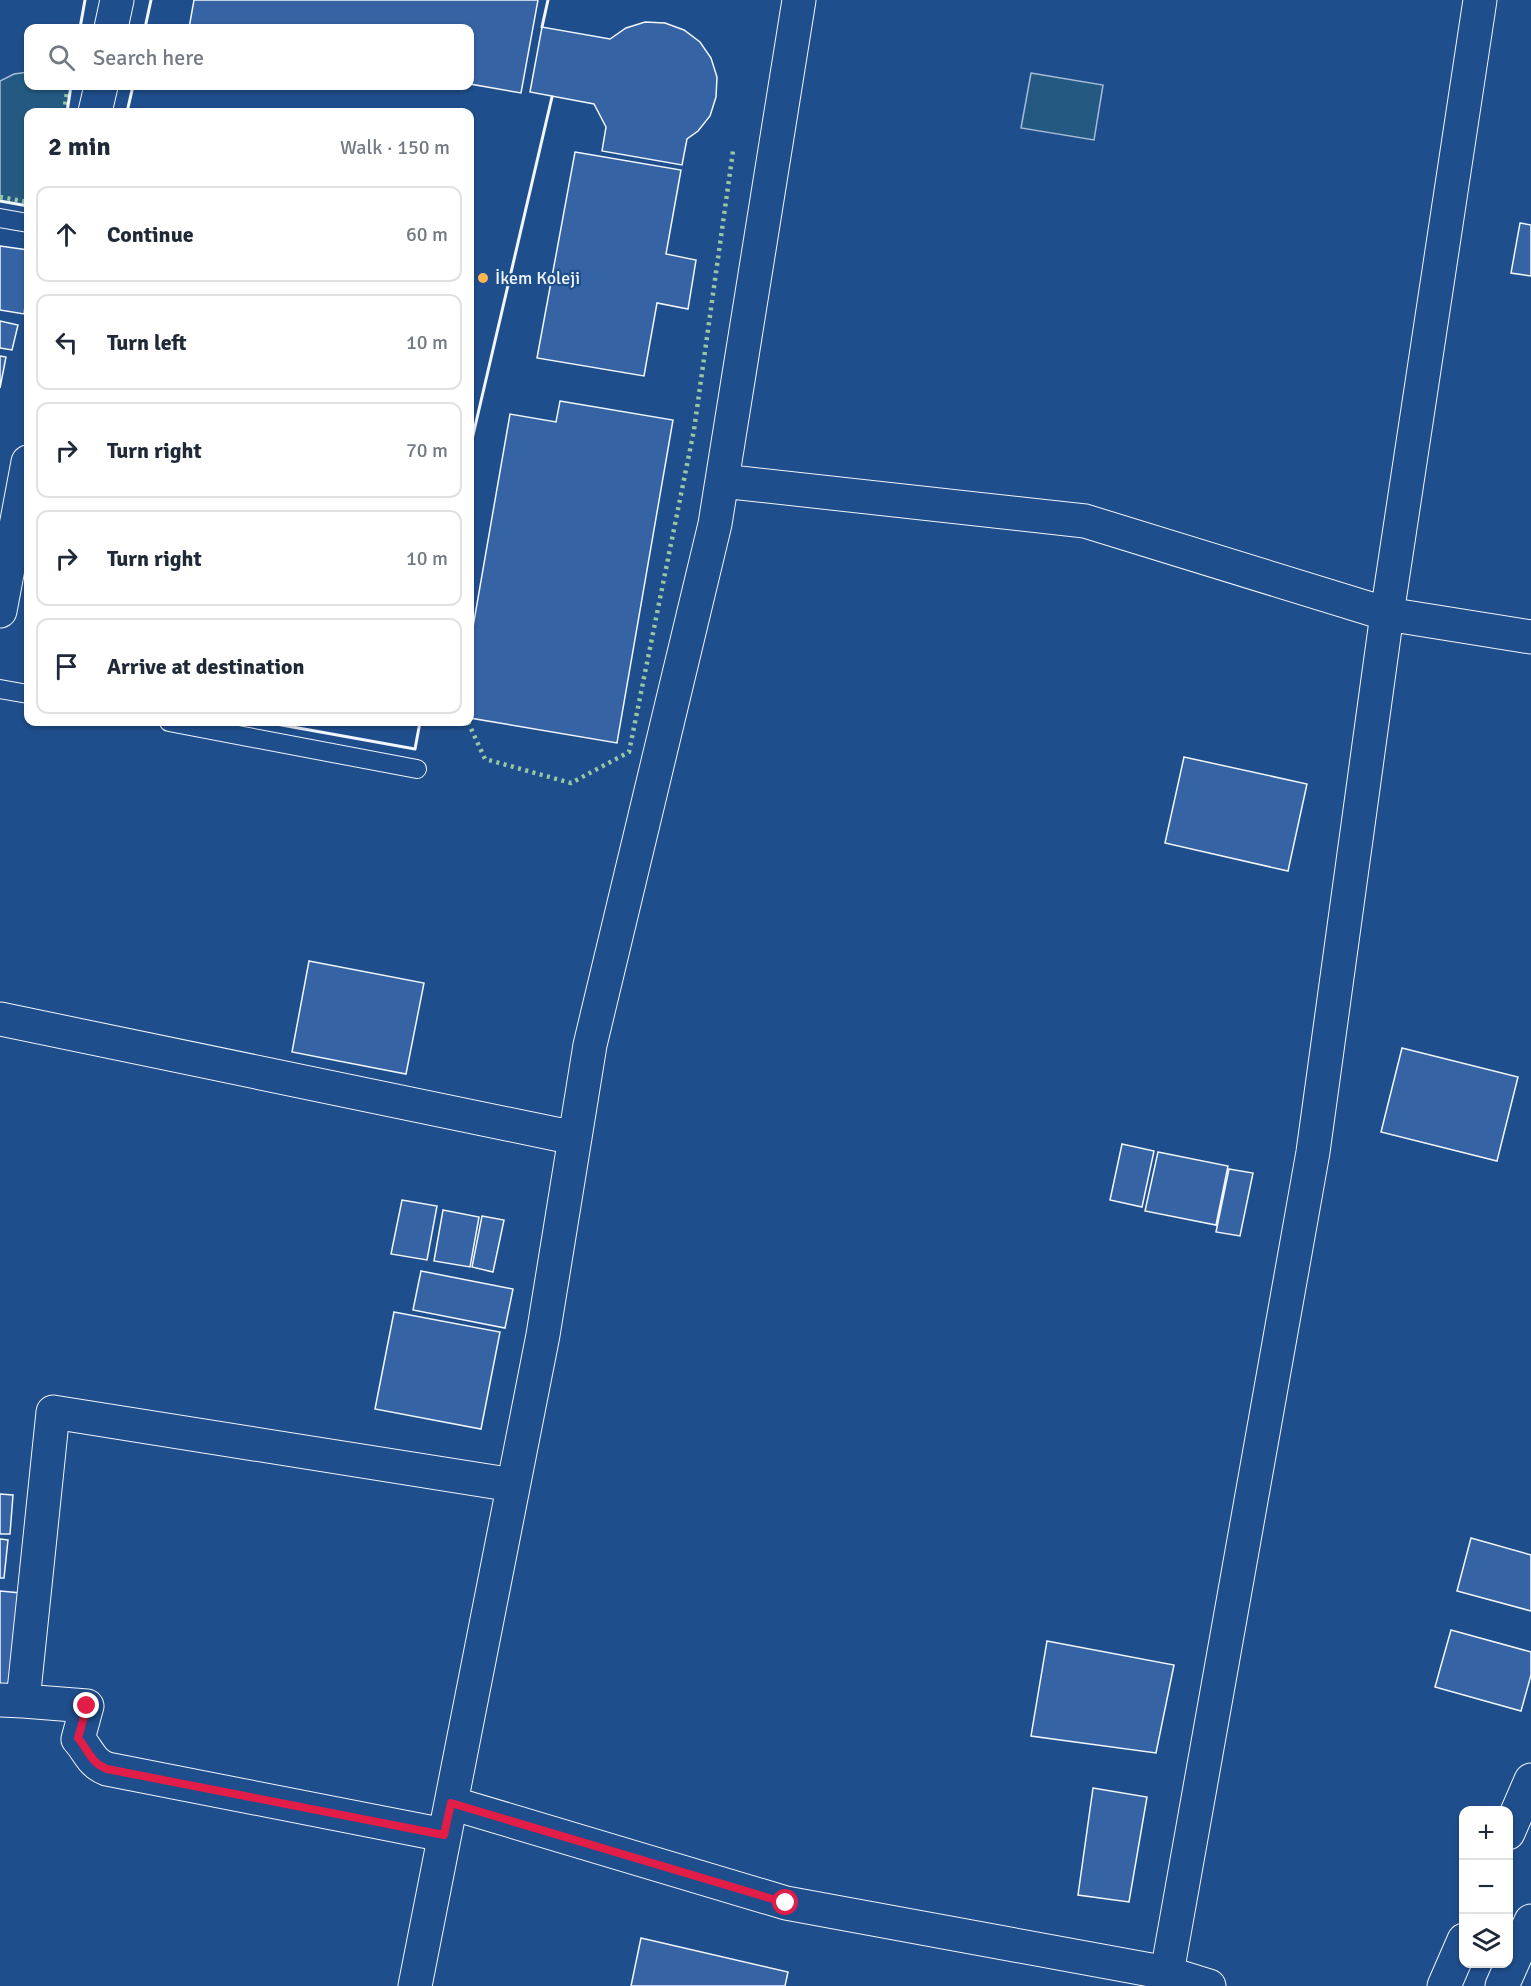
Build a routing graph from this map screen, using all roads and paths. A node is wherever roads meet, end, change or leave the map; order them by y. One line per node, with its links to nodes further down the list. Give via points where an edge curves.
1 (117, 0): 4 (street)
2 (799, 0): 9 (street)
3 (1480, 0): 12 (street)
4 (112, 24)
5 (99, 90): 6 (street)
6 (96, 108)
7 (0, 218): 8 (lane)
8 (24, 222)
9 (722, 481): 12 (street, via 1085,521); 19 (street, via 590,1045)
10 (24, 483): 11 (street)
11 (0, 611)
12 (1388, 614): 13 (street); 28 (street, via 1313,1152)
13 (1531, 638)
14 (0, 689): 15 (lane)
15 (24, 693)
16 (190, 726): 17 (lane)
17 (417, 769)
18 (0, 1019): 19 (street)
19 (575, 1138): 20 (street, via 543,1335)
20 (513, 1485): 21 (street, via 52,1412); 23 (street)
21 (12, 1700): 25 (street, via 87,1706 78,1738 94,1761 107,1769)
22 (1531, 1780): 24 (street)
23 (451, 1803): 25 (street); 28 (street, via 786,1903)
24 (1513, 1823)
25 (444, 1835): 29 (street)
26 (1531, 1922): 32 (street)
27 (1459, 1952): 31 (street)
28 (1167, 1973): 30 (street)
29 (415, 1986)
30 (1209, 1986)
31 (1444, 1986)
32 (1502, 1986)

